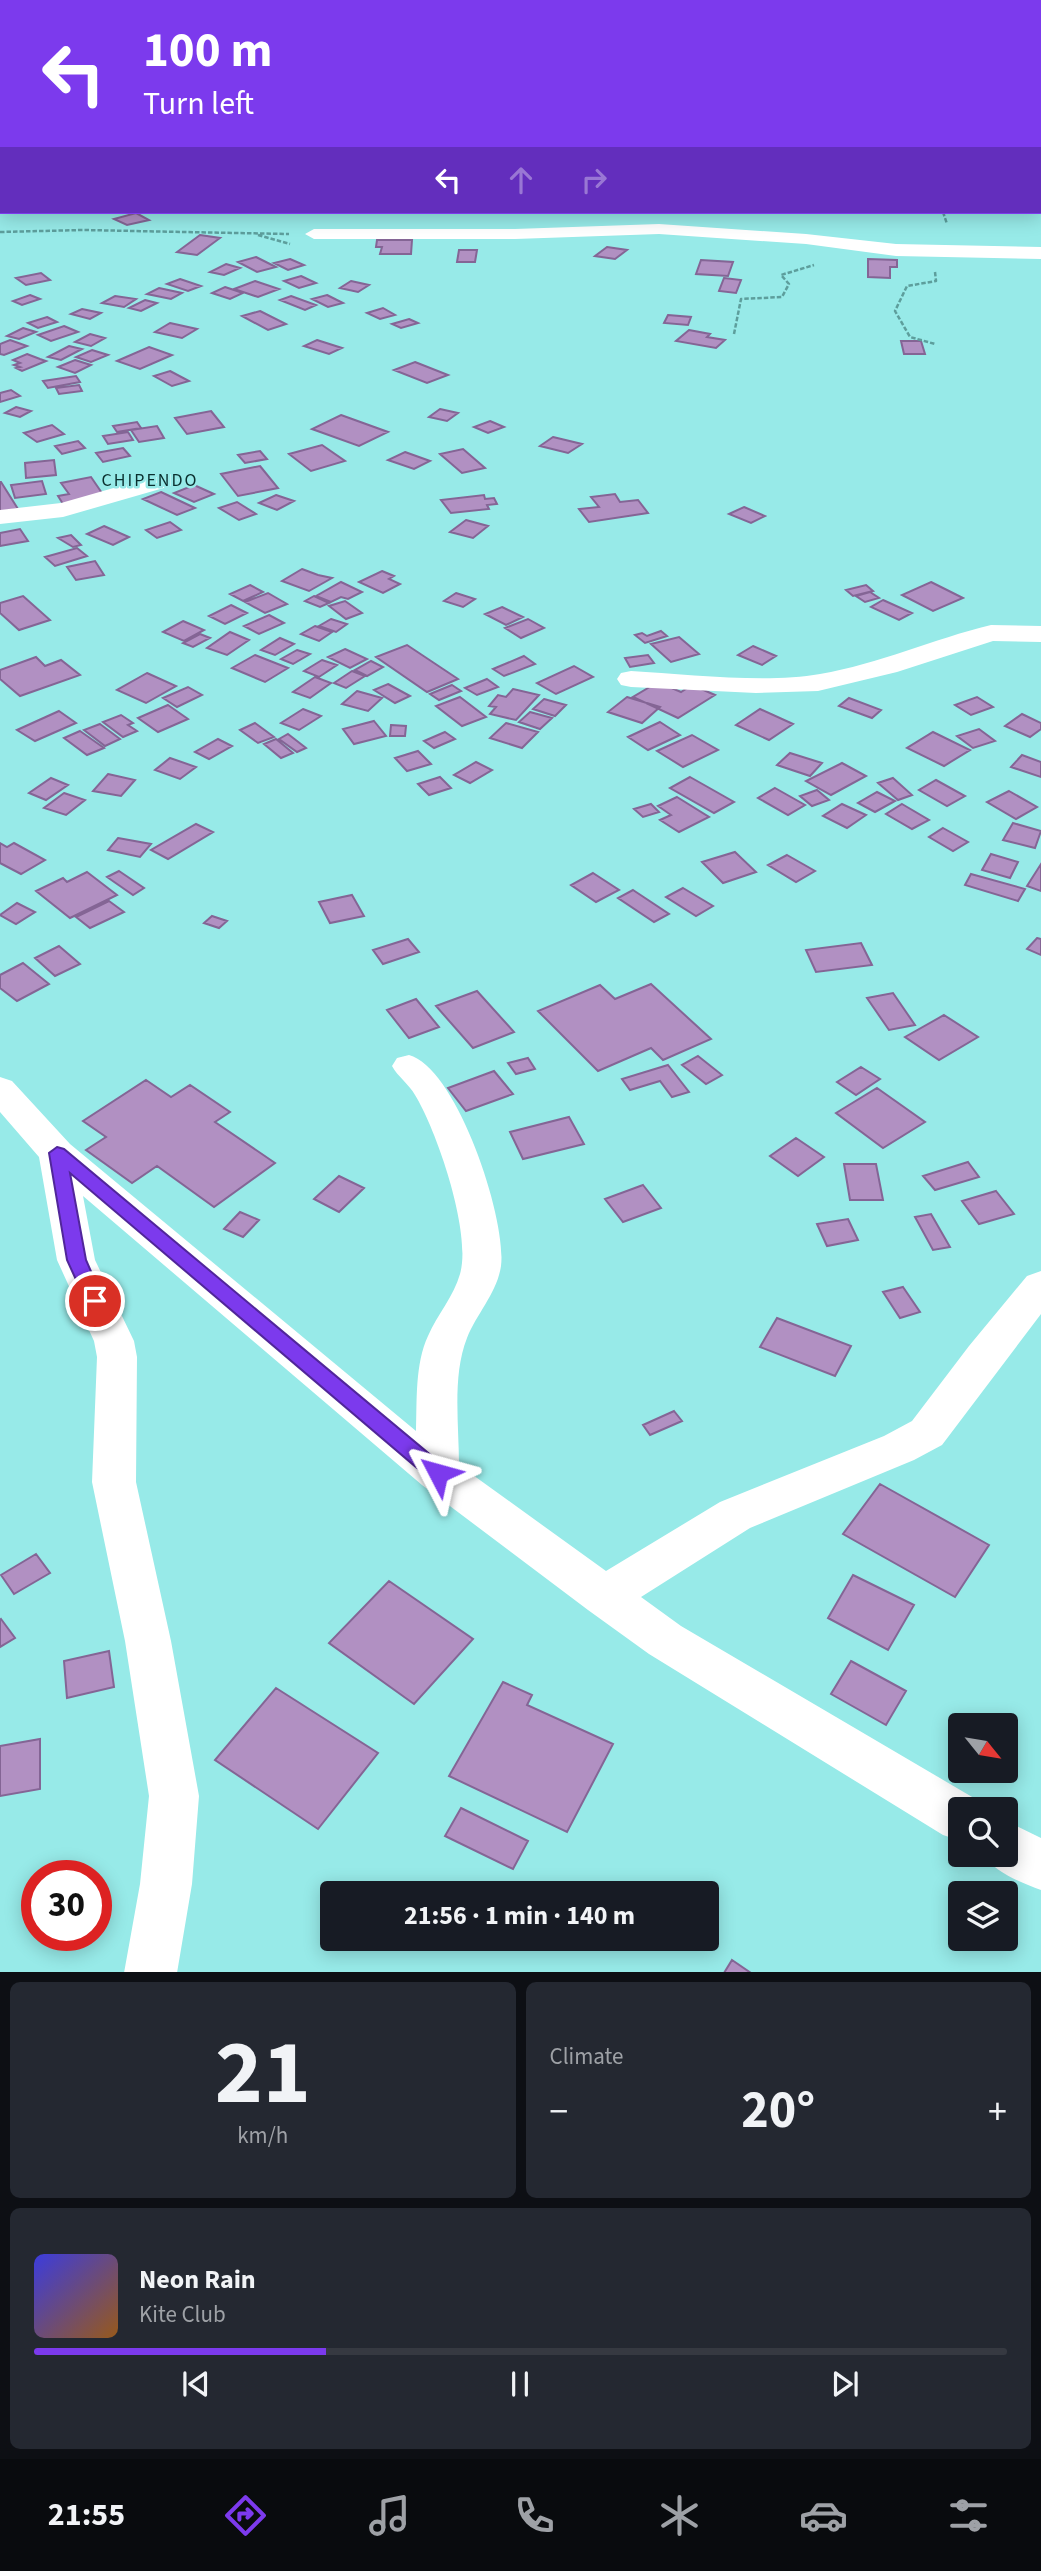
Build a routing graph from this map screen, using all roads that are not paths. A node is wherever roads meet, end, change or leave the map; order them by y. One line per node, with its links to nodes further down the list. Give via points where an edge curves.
1 (393, 216): 3 (street)
2 (314, 234): 3 (street)
3 (472, 234): 4 (street, via 659,229 932,251)
4 (1041, 253)
5 (166, 480): 6 (street, via 63,510)
6 (0, 517)
7 (1041, 634): 8 (street, via 991,633 818,683)
8 (631, 679)
9 (409, 1066): 13 (street, via 430,1090 458,1147 476,1216 482,1262 473,1291 444,1346)
10 (0, 1089): 11 (street)
11 (57, 1153): 13 (street); 18 (street, via 76,1260 117,1357 114,1482 148,1641 174,1796 166,1884)
12 (1041, 1286): 14 (street, via 927,1433 735,1516)
13 (438, 1473): 14 (street)
14 (604, 1596): 15 (street, via 666,1640)
15 (948, 1810)
16 (1018, 1852): 17 (street)
17 (1041, 1866)
18 (150, 1972)

